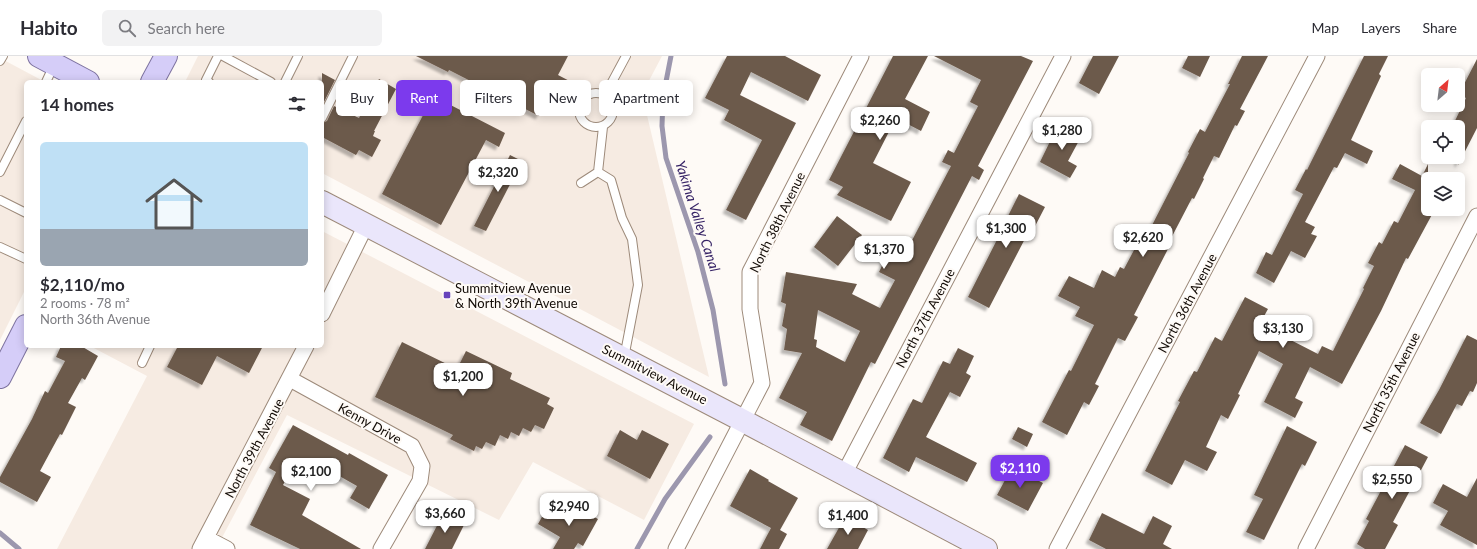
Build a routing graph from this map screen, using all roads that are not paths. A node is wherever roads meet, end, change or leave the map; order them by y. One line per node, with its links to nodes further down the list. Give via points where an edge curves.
1 (2, 56): 11 (lane)
2 (166, 56): 14 (main road)
3 (218, 56): 15 (lane)
4 (223, 56): 16 (lane)
5 (298, 56): 17 (lane)
6 (353, 56): 20 (lane)
7 (626, 56): 18 (lane)
8 (862, 56): 42 (street, North 38th Avenue, via 750,272 750,309 762,382)
9 (1063, 56): 43 (street, North 37th Avenue)
10 (1317, 56): 49 (street, North 36th Avenue)
11 (0, 61)
12 (47, 67): 13 (main road)
13 (83, 80)
14 (153, 80)
15 (206, 80)
16 (267, 80)
17 (286, 80)
18 (613, 80)
19 (599, 93): 23 (lane, via 583,98 578,110 586,125)
20 (324, 114)
21 (612, 116): 23 (lane)
22 (24, 125): 24 (lane)
23 (602, 127): 25 (lane)
24 (0, 172)
25 (598, 172): 26 (lane); 38 (lane, via 611,180 622,218 632,239 638,285)
26 (581, 183)
27 (0, 200): 29 (lane)
28 (324, 203): 31 (main road, Summitview Avenue)
29 (24, 212)
30 (1477, 216): 50 (street, North 35th Avenue)
31 (366, 225): 34 (street); 38 (main road, Summitview Avenue)
32 (0, 247): 33 (lane)
33 (24, 259)
34 (324, 310)
35 (24, 330): 40 (main road)
36 (149, 348): 39 (lane)
37 (305, 348): 41 (street, North 39th Avenue)
38 (624, 359): 42 (main road, Summitview Avenue)
39 (142, 362)
40 (0, 375)
41 (290, 379): 44 (street, North 39th Avenue); 46 (street, Kenny Drive, via 412,446 422,466 420,481)
42 (744, 421): 43 (main road, Summitview Avenue); 47 (street)
43 (844, 474): 48 (main road, Summitview Avenue)
44 (203, 544): 45 (street)
45 (227, 549)
46 (382, 549)
47 (676, 549)
48 (986, 549)
49 (1057, 549)
50 (1306, 549)

